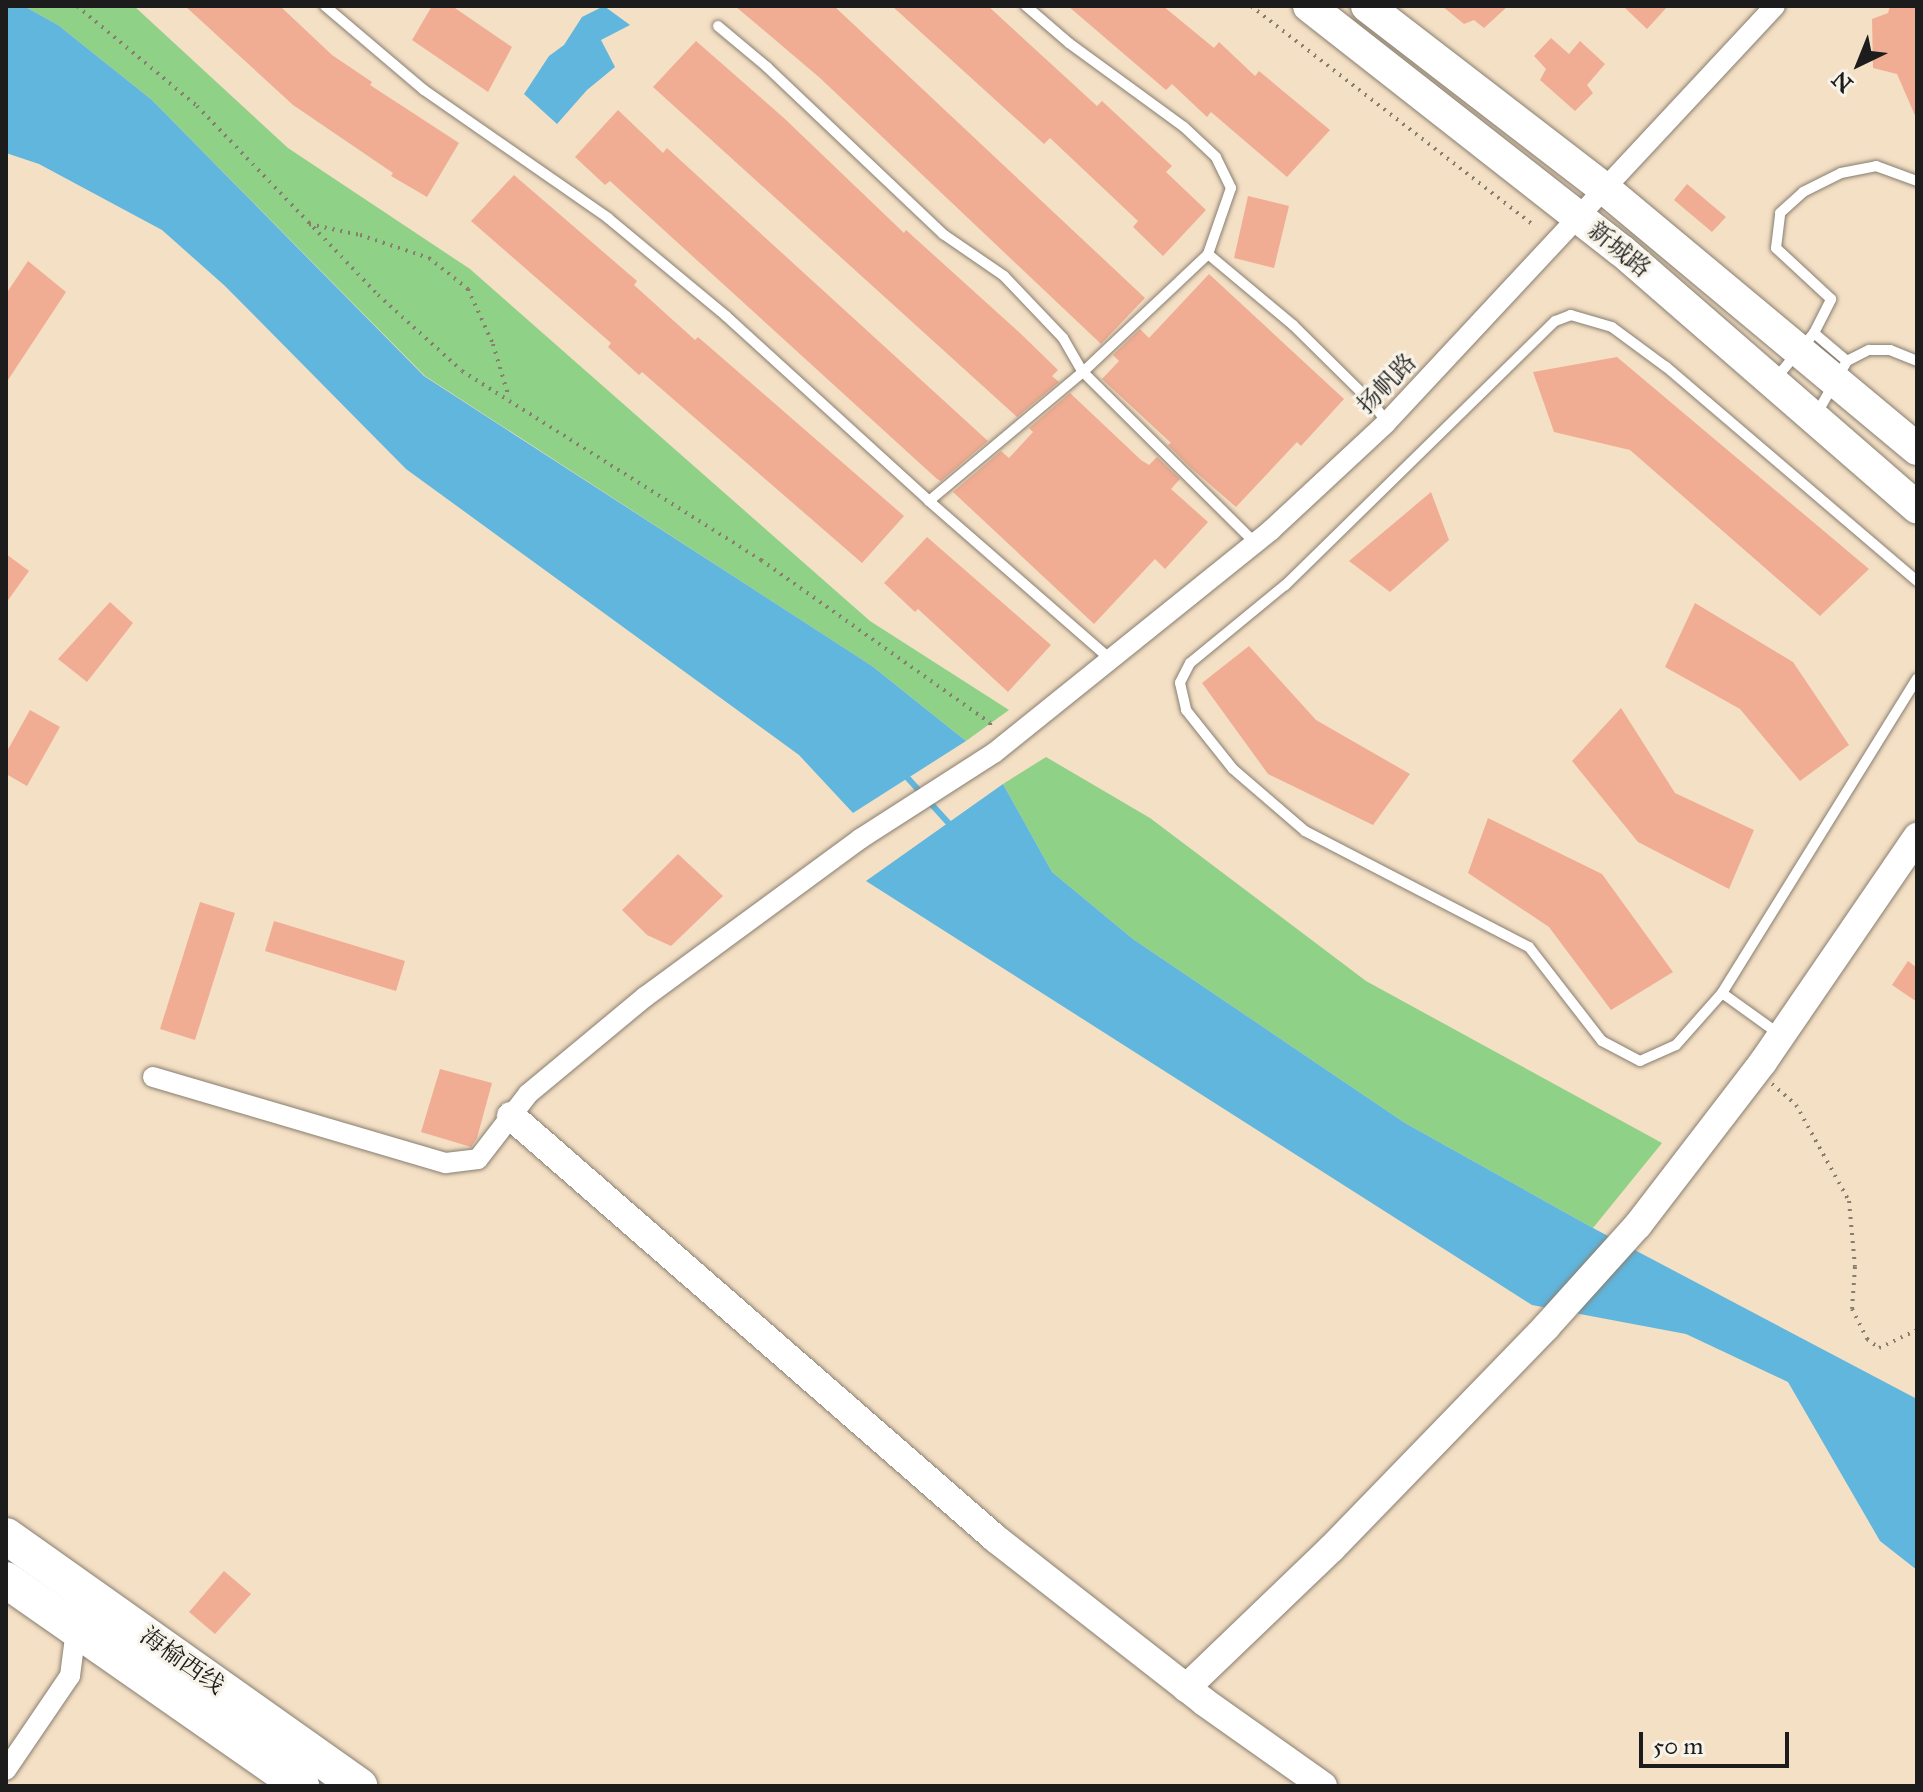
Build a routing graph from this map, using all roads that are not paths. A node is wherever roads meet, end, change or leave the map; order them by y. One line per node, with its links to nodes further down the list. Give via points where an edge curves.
1 (325, 6): 19 (lane, via 424,90 608,218 726,316)
2 (1026, 6): 10 (lane, via 1216,157 1231,188)
3 (1309, 6): 9 (main road, 新城路)
4 (1367, 6): 8 (main road, 新城路)
5 (1775, 6): 8 (street, 扬帆路)
6 (718, 26): 13 (lane, via 943,234 1004,276 1063,338)
7 (1917, 181): 11 (lane, via 1876,166 1841,173 1803,192 1780,213 1776,248 1831,299)
8 (1605, 189): 9 (street, 扬帆路); 11 (main road, 新城路)
9 (1579, 218): 15 (main road, 新城路); 17 (street, 扬帆路)
10 (1208, 254): 13 (lane); 17 (lane, via 1293,325)
11 (1807, 342): 14 (main road, 新城路); 15 (lane)
12 (1917, 361): 14 (lane, via 1890,350 1869,350)
13 (1083, 372): 19 (lane); 21 (lane)
14 (1842, 372): 16 (lane); 18 (main road, 新城路)
15 (1772, 382): 16 (main road, 新城路)
16 (1814, 418): 20 (main road, 新城路)
17 (1386, 423): 21 (street, 扬帆路)
18 (1917, 449)
19 (929, 501): 23 (lane)
20 (1917, 507)
21 (1255, 543): 23 (street, 扬帆路)
22 (1917, 581): 26 (lane, via 1666,367 1612,327 1571,315 1555,321 1285,585 1190,663 1180,683 1186,710 1233,769 1305,831 1529,947 1602,1041 1640,1061 1676,1045)
23 (1111, 661): 29 (street, 扬帆路, via 994,753 860,839 645,997 528,1094)
24 (1917, 679): 26 (lane)
25 (1915, 843): 27 (street)
26 (1722, 993): 27 (lane)
27 (1781, 1035): 34 (street, via 1638,1225 1546,1327 1332,1548)
28 (153, 1077): 29 (street, 扬帆路, via 446,1163 478,1159)
29 (511, 1116): 34 (street, via 996,1539)
30 (6, 1536): 32 (highway, 海榆西线)
31 (6, 1580): 33 (highway, 海榆西线)
32 (88, 1594): 33 (street); 37 (highway, 海榆西线)
33 (75, 1627): 35 (street, via 70,1676); 36 (highway, 海榆西线)
34 (1186, 1688): 38 (street)
35 (6, 1770)
36 (301, 1786)
37 (359, 1786)
38 (1323, 1786)

